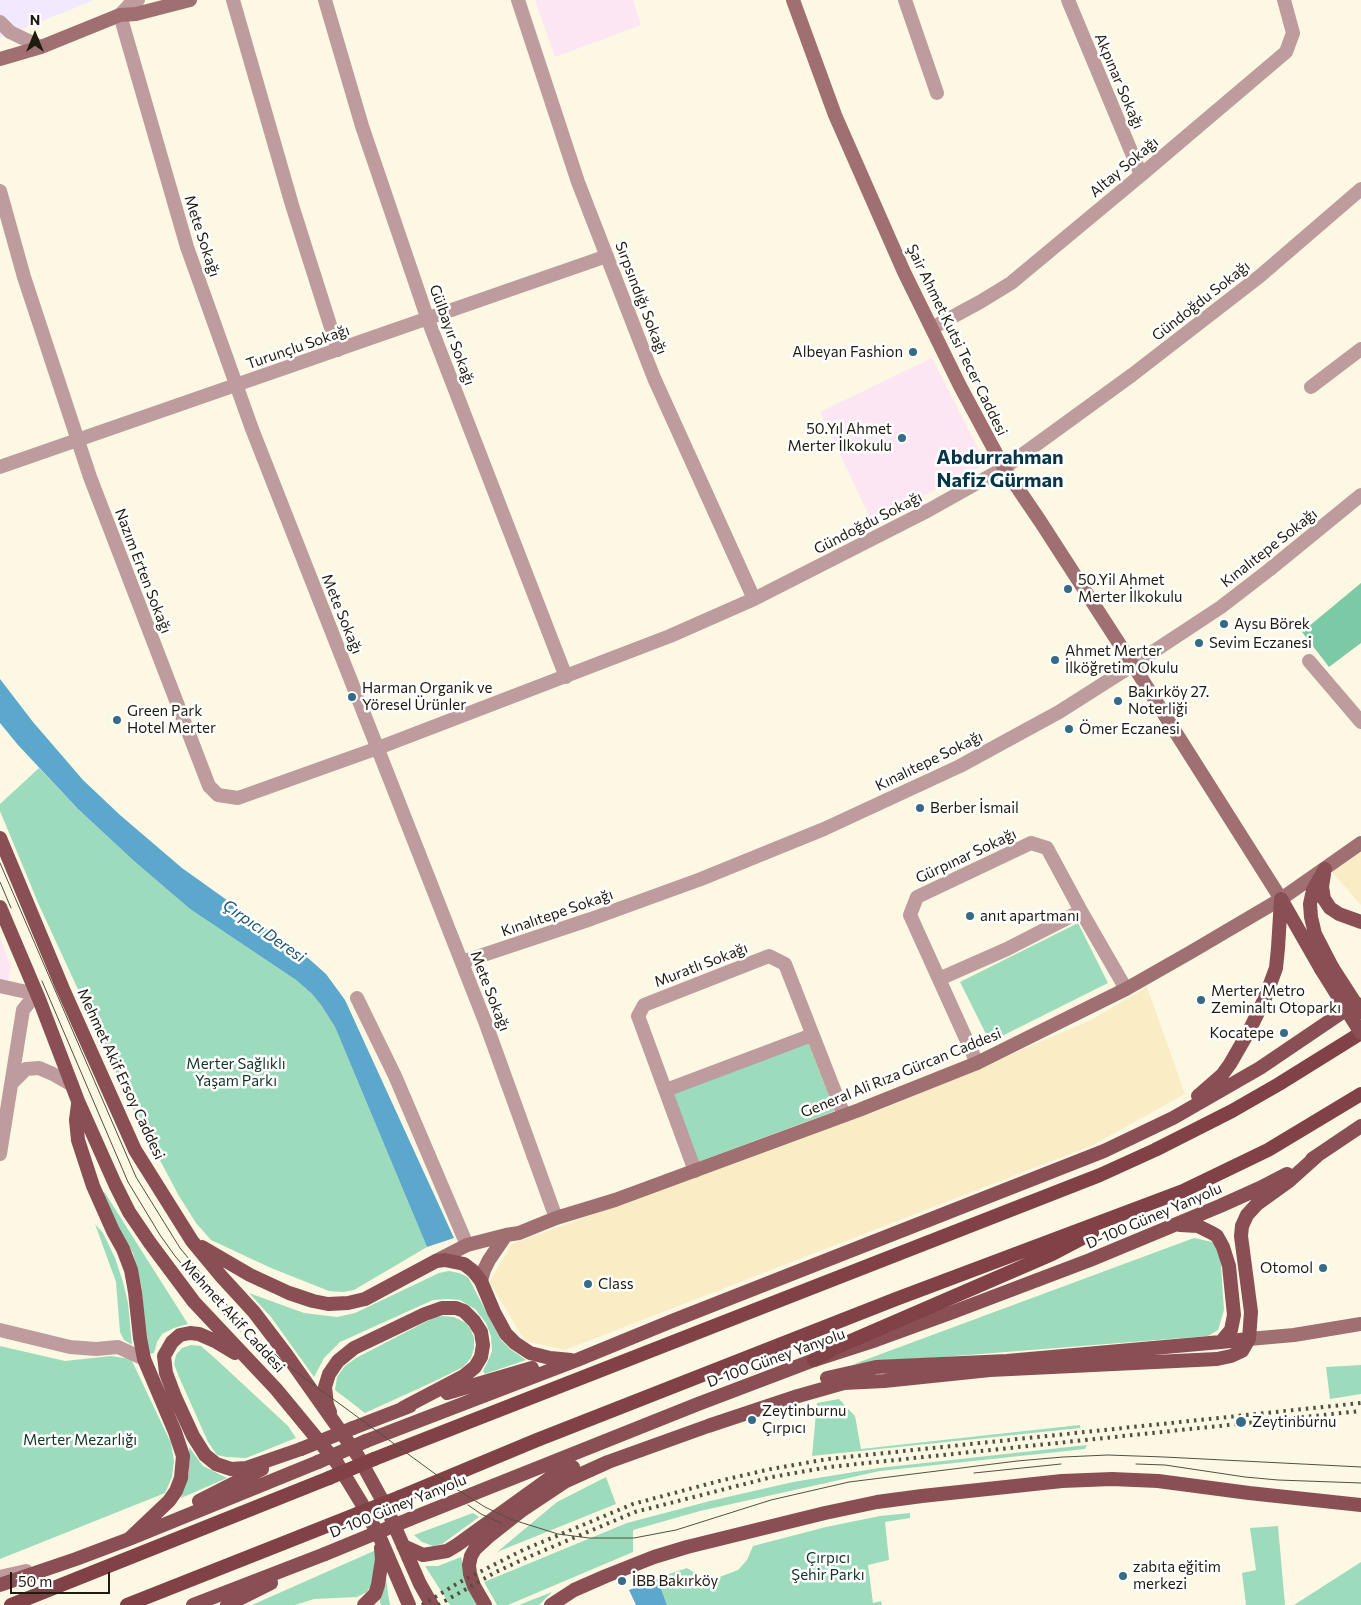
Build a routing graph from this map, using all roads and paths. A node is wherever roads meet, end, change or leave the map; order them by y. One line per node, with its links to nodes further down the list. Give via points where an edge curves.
1 (138, 0): 10 (street)
2 (190, 0): 10 (main road)
3 (233, 0): 22 (street)
4 (325, 0): 19 (street, Gülbayır Sokağı, via 362,126)
5 (518, 0): 18 (street, Sırpsındığı Sokağı, via 578,182)
6 (793, 0): 20 (main road, Şair Ahmet Kutsi Tecer Caddesi, via 835,115)
7 (904, 0): 14 (street)
8 (1068, 0): 15 (street, Akpınar Sokağı)
9 (1284, 0): 15 (street, Altay Sokağı, via 1293,33 1286,52)
10 (120, 15): 12 (main road); 23 (street, Mete Sokağı, via 187,247)
11 (0, 22): 12 (street, via 10,32)
12 (41, 47): 13 (main road)
13 (0, 59)
14 (937, 93)
15 (1141, 175): 20 (street, Altay Sokağı, via 1010,283)
16 (1361, 189): 27 (street, Gündoğdu Sokağı, via 1260,276)
17 (0, 191): 25 (street, Nazım Erten Sokağı)
18 (607, 256): 19 (street, Turunçlu Sokağı); 29 (street, Sırpsındığı Sokağı, via 654,378)
19 (428, 320): 22 (street, Turunçlu Sokağı); 32 (street, Gülbayır Sokağı)
20 (932, 328): 27 (main road, Şair Ahmet Kutsi Tecer Caddesi)
21 (1361, 349): 24 (street)
22 (338, 350): 23 (street, Turunçlu Sokağı)
23 (237, 385): 25 (street, Turunçlu Sokağı); 34 (street, Mete Sokağı)
24 (1311, 387)
25 (77, 440): 26 (street, Turunçlu Sokağı); 34 (street, Nazım Erten Sokağı, via 209,786 218,795 238,798)
26 (0, 467)
27 (1004, 468): 29 (street, Gündoğdu Sokağı, via 922,514); 31 (main road, Şair Ahmet Kutsi Tecer Caddesi)
28 (1361, 495): 31 (street, Kınalıtepe Sokağı, via 1220,607)
29 (754, 599): 32 (street, Gündoğdu Sokağı)
30 (1309, 661): 33 (street)
31 (1133, 665): 38 (main road, Şair Ahmet Kutsi Tecer Caddesi); 42 (street, Kınalıtepe Sokağı, via 1059,712 960,766 824,829 701,879)
32 (566, 676): 34 (street, Gündoğdu Sokağı)
33 (1361, 722)
34 (378, 748): 42 (street, Mete Sokağı)
35 (0, 838): 68 (main road, Mehmet Akif Ersoy Caddesi, via 135,1150)
36 (1361, 843): 37 (main road, General Ali Rıza Gürcan Caddesi)
37 (1325, 869): 38 (main road, General Ali Rıza Gürcan Caddesi); 41 (main road, via 1322,887 1330,908); 43 (main road, via 1313,890 1310,904 1315,934)
38 (1281, 899): 43 (main road); 46 (main road, General Ali Rıza Gürcan Caddesi); 59 (main road, via 1276,968 1249,1031 1222,1075)
39 (0, 907): 54 (main road, Mehmet Akif Caddesi)
40 (1081, 911): 44 (street, via 1008,949); 44 (street, Gürpınar Sokağı, via 1047,848 1031,843 917,897 910,915); 46 (street, Gürpınar Sokağı)
41 (1361, 922)
42 (462, 962): 65 (street, Mete Sokağı)
43 (1327, 968): 49 (main road, bridge); 50 (main road, bridge)
44 (939, 979): 52 (street, Gürpınar Sokağı)
45 (0, 986): 53 (street, via 36,994 23,1010)
46 (1126, 989): 52 (main road, General Ali Rıza Gürcan Caddesi)
47 (357, 998): 69 (street, via 395,1076)
48 (1361, 999): 59 (main road, via 1260,1068)
49 (1361, 1012)
50 (1361, 1033): 92 (highway, bridge, via 1232,1111 1100,1175 374,1459)
51 (812, 1034): 55 (street); 55 (street, Muratlı Sokağı, via 785,964 769,956 644,1005 638,1016); 58 (street, Muratlı Sokağı)
52 (977, 1063): 58 (main road, General Ali Rıza Gürcan Caddesi)
53 (12, 1083): 54 (street, via 26,1069 39,1068); 61 (street)
54 (72, 1085): 57 (main road, Mehmet Akif Caddesi)
55 (666, 1090): 63 (street, Muratlı Sokağı)
56 (1361, 1094): 64 (highway, via 1227,1171)
57 (78, 1101): 76 (main road, via 78,1140 93,1186 131,1270); 79 (main road, Mehmet Akif Caddesi, via 129,1212 194,1302)
58 (844, 1115): 63 (main road, General Ali Rıza Gürcan Caddesi)
59 (1174, 1118): 77 (main road, via 1036,1179)
60 (1361, 1126): 62 (main road, D-100 Güney Yanyolu)
61 (0, 1154)
62 (1318, 1155): 66 (main road, D-100 Güney Yanyolu, via 1260,1188); 74 (main road, via 1258,1204 1242,1226 1251,1312)
63 (695, 1171): 65 (main road, General Ali Rıza Gürcan Caddesi)
64 (1117, 1217): 78 (highway, via 1052,1254 837,1347); 93 (highway, bridge, via 896,1299 536,1440)
65 (556, 1218): 67 (main road, General Ali Rıza Gürcan Caddesi)
66 (1177, 1224): 75 (main road, via 1198,1226 1217,1236 1223,1247 1229,1266 1234,1315 1231,1330); 78 (main road, D-100 Güney Yanyolu, via 953,1312)
67 (506, 1235): 69 (main road, General Ali Rıza Gürcan Caddesi); 71 (main road, via 489,1260)
68 (192, 1241): 70 (main road, via 258,1279 313,1302 328,1304 364,1299); 81 (main road, Mehmet Akif Ersoy Caddesi, via 254,1312)
69 (467, 1245): 70 (main road, General Ali Rıza Gürcan Caddesi)
70 (436, 1261): 71 (main road, via 464,1264)
71 (481, 1282): 77 (main road, via 506,1334 515,1343 530,1353)
72 (1361, 1324): 74 (main road)
73 (0, 1330): 76 (street, via 70,1347 118,1347)
74 (1249, 1339): 75 (main road); 99 (main road, via 1242,1351 1217,1359 990,1370 844,1383 708,1426 566,1480 488,1537 475,1549 469,1565 474,1586)
75 (1221, 1342): 87 (main road, via 1008,1360 876,1367 840,1374 710,1416 568,1469 550,1478 447,1551 423,1555)
76 (144, 1359): 85 (main road, via 180,1444 182,1469 176,1491 169,1501)
77 (577, 1360): 80 (main road, via 529,1368); 84 (main road, bridge, via 366,1441)
78 (814, 1360): 88 (main road, D-100 Güney Yanyolu, bridge)
79 (249, 1361): 82 (main road, via 199,1334 190,1333 180,1335 172,1342 164,1356 175,1397 205,1455 216,1464 231,1469 246,1468); 86 (main road, Mehmet Akif Caddesi, via 337,1463)
80 (403, 1408): 81 (main road, via 475,1367 483,1345 481,1332 464,1311 442,1308 425,1314 354,1348 338,1361 325,1388); 82 (main road, bridge)
81 (334, 1424): 87 (main road, Mehmet Akif Ersoy Caddesi, via 362,1464)
82 (301, 1449): 84 (main road, via 198,1502)
83 (1361, 1505): 100 (main road, via 1158,1481 1112,1479 922,1496 826,1513 687,1547 606,1576 574,1590)
84 (174, 1520): 85 (main road)
85 (128, 1539): 89 (main road)
86 (380, 1540): 96 (main road, via 382,1559 378,1585 375,1594); 97 (main road, Mehmet Akif Caddesi)
87 (403, 1546): 98 (main road, Mehmet Akif Ersoy Caddesi)
88 (325, 1554): 94 (main road, D-100 Güney Yanyolu); 95 (main road)
89 (76, 1559): 90 (street); 91 (main road)
90 (0, 1577)
91 (0, 1585)
92 (12, 1605)
93 (127, 1605)
94 (193, 1605)
95 (227, 1605)
96 (364, 1605)
97 (409, 1605)
98 (432, 1605)
99 (485, 1605)
100 (551, 1605)

